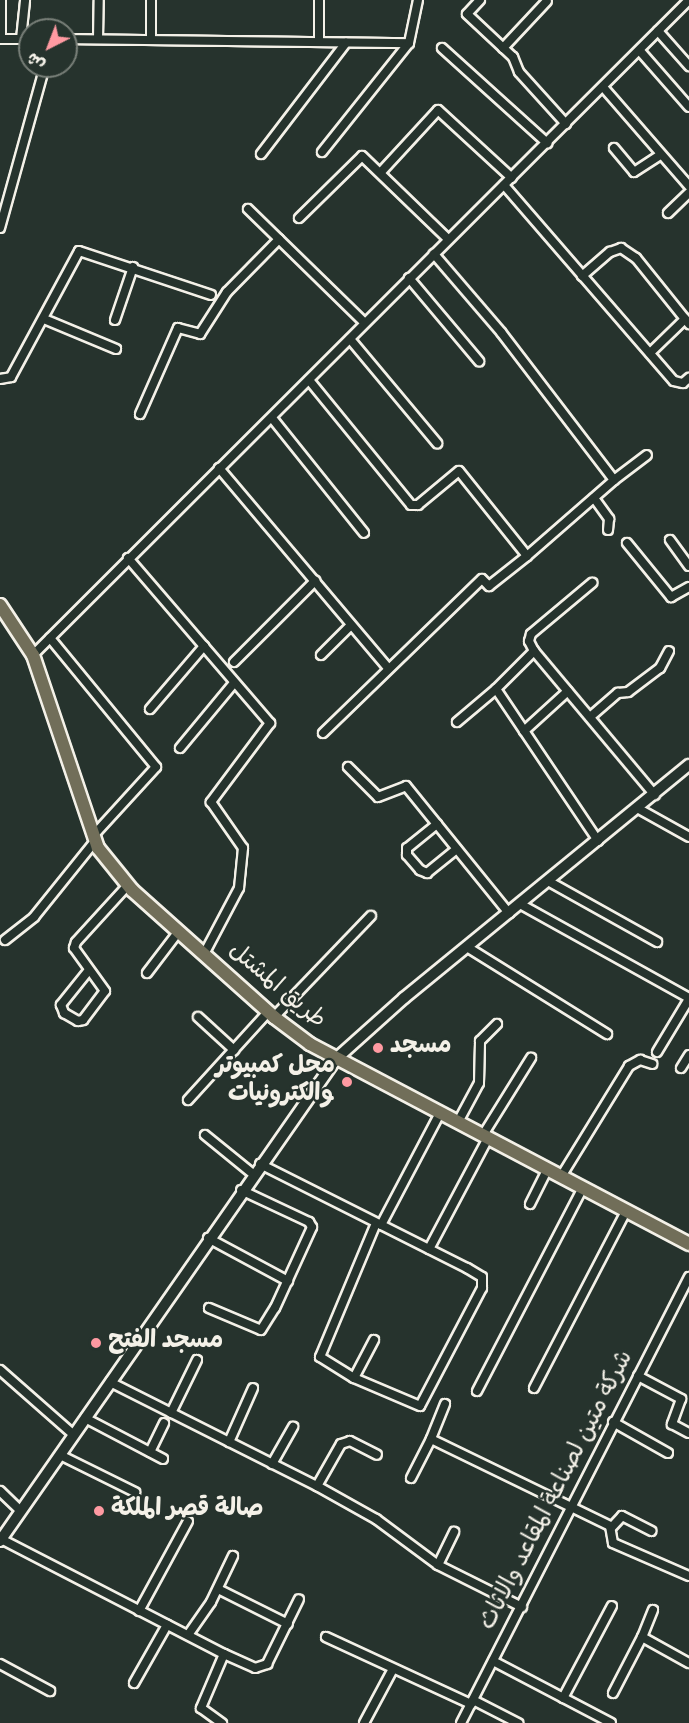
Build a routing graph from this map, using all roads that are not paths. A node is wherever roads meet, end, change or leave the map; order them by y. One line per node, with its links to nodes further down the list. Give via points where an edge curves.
1 (1, 0): 12 (street)
2 (25, 0): 10 (street)
3 (99, 0): 15 (street)
4 (151, 0): 16 (street)
5 (319, 0): 17 (street)
6 (418, 0): 19 (street)
7 (480, 0): 21 (street, via 467,14)
8 (689, 0): 11 (street)
9 (547, 1): 21 (street)
10 (23, 18)
11 (658, 31): 22 (street); 23 (street)
12 (1, 39): 13 (street)
13 (18, 39)
14 (78, 39): 15 (street)
15 (98, 39): 16 (street)
16 (151, 39): 17 (street)
17 (319, 42): 18 (street)
18 (346, 43): 19 (street); 31 (street)
19 (409, 43): 30 (street)
20 (442, 48): 28 (street)
21 (503, 48): 27 (street)
22 (640, 51): 25 (street); 26 (street)
23 (689, 66)
24 (42, 78): 41 (street)
25 (603, 87): 27 (street); 32 (street)
26 (689, 107)
27 (566, 124): 28 (street)
28 (547, 143): 34 (street)
29 (614, 148): 32 (street, via 634,172)
30 (322, 152)
31 (261, 154)
32 (660, 155): 36 (street)
33 (381, 172): 34 (street, via 438,110); 40 (street, via 366,158 357,158); 43 (street)
34 (512, 178): 35 (street)
35 (504, 185): 43 (street); 46 (street)
36 (689, 186)
37 (689, 193): 39 (street)
38 (248, 209): 42 (street)
39 (668, 213)
40 (299, 218)
41 (0, 228)
42 (279, 239): 52 (street); 60 (street, via 227,292 200,334 178,328)
43 (448, 239): 44 (street)
44 (434, 254): 47 (street); 65 (street, via 501,332)
45 (133, 267): 48 (street); 49 (street, via 79,251); 50 (street)
46 (582, 276): 51 (street, via 610,252 621,248 636,258); 55 (street)
47 (409, 278): 52 (street); 56 (street)
48 (211, 295)
49 (44, 319): 54 (street); 58 (street, via 11,377)
50 (115, 320)
51 (687, 321): 55 (street)
52 (365, 323): 53 (street)
53 (350, 339): 59 (street); 62 (street)
54 (116, 349)
55 (650, 353): 57 (street, via 678,384)
56 (479, 361)
57 (689, 378)
58 (0, 379)
59 (309, 380): 61 (street); 71 (street, via 411,505 418,505 459,471)
60 (140, 414)
61 (272, 418): 64 (street); 68 (street)
62 (437, 443)
63 (647, 455): 65 (street)
64 (219, 468): 72 (street); 74 (street)
65 (614, 480): 66 (street)
66 (594, 498): 67 (street, via 609,519); 71 (street)
67 (608, 530)
68 (364, 533)
69 (670, 540): 73 (street)
70 (627, 543): 76 (street, via 671,597)
71 (527, 556): 86 (street, via 489,586 482,579)
72 (128, 558): 79 (street); 80 (street)
73 (689, 566)
74 (315, 581): 78 (street); 85 (street)
75 (591, 584): 81 (street, via 531,634 529,641)
76 (689, 587)
77 (0, 605): 83 (main road, طريق المشتل)
78 (351, 625): 84 (street); 86 (street)
79 (50, 638): 83 (street); 102 (street, via 156,766)
80 (204, 646): 87 (street); 90 (street)
81 (534, 651): 88 (street); 89 (street)
82 (669, 651): 91 (street, via 660,668 628,692 618,693)
83 (33, 654): 102 (main road, طريق المشتل)
84 (321, 655)
85 (234, 662)
86 (388, 668): 94 (street)
87 (234, 683): 95 (street); 114 (street, via 270,726 211,802 243,848 239,888)
88 (496, 689): 92 (street); 93 (street)
89 (568, 691): 91 (street); 93 (street)
90 (150, 709)
91 (590, 717): 98 (street)
92 (457, 722)
93 (524, 731): 103 (street)
94 (323, 733)
95 (180, 748)
96 (689, 765): 98 (main road)
97 (348, 767): 100 (street, via 378,797 405,786)
98 (655, 795): 99 (main road)
99 (639, 809): 101 (street); 103 (main road)
100 (437, 824): 104 (street); 104 (street, via 407,848 407,855 427,873)
101 (689, 837)
102 (94, 838): 106 (main road, طريق المشتل); 111 (street, via 34,917)
103 (598, 840): 105 (main road)
104 (457, 849): 108 (street)
105 (548, 881): 107 (main road); 112 (street)
106 (128, 885): 110 (main road, طريق المشتل); 115 (street, via 76,942 74,948)
107 (520, 904): 108 (main road); 117 (street)
108 (509, 913): 113 (main road)
109 (371, 916): 118 (street)
110 (180, 931): 114 (main road, طريق المشتل); 116 (street)
111 (5, 940)
112 (657, 942)
113 (467, 947): 121 (street); 125 (main road)
114 (204, 954): 118 (main road, طريق المشتل)
115 (89, 970): 115 (street, via 62,1005 64,1013 81,1022 105,991)
116 (147, 973)
117 (689, 998): 123 (street)
118 (271, 1015): 122 (street); 125 (main road, طريق المشتل)
119 (198, 1017): 122 (street)
120 (497, 1024): 131 (street, via 480,1041 480,1083)
121 (607, 1034)
122 (234, 1050): 129 (street)
123 (657, 1052)
124 (689, 1054): 128 (street)
125 (336, 1059): 130 (main road, طريق المشتل); 134 (main road)
126 (531, 1059): 133 (street)
127 (652, 1064): 137 (street, via 640,1060 629,1066)
128 (681, 1068)
129 (188, 1100)
130 (440, 1113): 131 (main road, طريق المشتل); 142 (street)
131 (458, 1122): 133 (main road, طريق المشتل)
132 (205, 1135): 136 (street)
133 (485, 1137): 135 (main road, طريق المشتل); 145 (street)
134 (260, 1164): 136 (main road); 142 (street)
135 (548, 1168): 137 (main road, طريق المشتل); 140 (street)
136 (253, 1174): 139 (main road)
137 (562, 1175): 138 (main road, طريق المشتل)
138 (583, 1187): 141 (main road, طريق المشتل); 157 (street)
139 (241, 1190): 143 (main road); 147 (street, via 310,1223)
140 (530, 1204)
141 (626, 1211): 144 (main road, طريق المشتل); 156 (street)
142 (379, 1224): 145 (street); 153 (street, via 320,1354 323,1362)
143 (208, 1238): 147 (street); 154 (main road)
144 (689, 1244)
145 (429, 1249): 153 (street, via 479,1275 484,1284 422,1404 415,1406)
146 (689, 1277): 152 (street, شركة متين لصناعة المقاعد والاثاث)
147 (288, 1281): 148 (street, via 261,1330)
148 (209, 1308)
149 (374, 1340): 153 (street)
150 (197, 1360): 159 (street)
151 (0, 1370): 165 (street)
152 (638, 1376): 162 (street, شركة متين لصناعة المقاعد والاثاث); 164 (street, via 681,1400 672,1424)
153 (354, 1378)
154 (110, 1382): 159 (street); 160 (main road)
155 (253, 1388): 167 (street)
156 (534, 1388)
157 (477, 1390)
158 (445, 1404): 166 (street)
159 (171, 1413): 167 (street)
160 (85, 1418): 165 (main road); 168 (street)
161 (164, 1422): 168 (street)
162 (613, 1422): 169 (street); 178 (street, شركة متين لصناعة المقاعد والاثاث)
163 (293, 1427): 173 (street)
164 (689, 1433)
165 (74, 1435): 170 (main road)
166 (431, 1439): 174 (street); 178 (street)
167 (229, 1442): 173 (street)
168 (150, 1452): 172 (street)
169 (668, 1453)
170 (60, 1455): 177 (street); 179 (main road)
171 (377, 1455): 175 (street, via 350,1442 341,1444)
172 (164, 1460)
173 (272, 1464): 175 (street)
174 (411, 1478)
175 (317, 1486): 186 (street, via 376,1520)
176 (0, 1491): 179 (street)
177 (135, 1492)
178 (571, 1507): 181 (street); 193 (street, شركة متين لصناعة المقاعد والاثاث)
179 (21, 1510): 184 (main road)
180 (188, 1521): 195 (street)
181 (611, 1528): 182 (street, via 622,1516); 187 (street, via 613,1543)
182 (651, 1531)
183 (454, 1532): 186 (street)
184 (1, 1540): 195 (street)
185 (233, 1556): 190 (street)
186 (438, 1565): 193 (street)
187 (673, 1568): 188 (street, via 678,1565); 189 (street)
188 (689, 1570)
189 (689, 1576)
190 (218, 1589): 196 (street); 198 (street)
191 (299, 1599): 196 (street)
192 (612, 1606): 209 (street)
193 (522, 1607): 202 (street, شركة متين لصناعة المقاعد والاثاث)
194 (653, 1610): 200 (street)
195 (139, 1611): 197 (street)
196 (288, 1624): 201 (street, via 262,1667 255,1668)
197 (167, 1625): 198 (street); 206 (street)
198 (189, 1635): 201 (street)
199 (326, 1637): 205 (street)
200 (642, 1637): 203 (street); 208 (street)
201 (224, 1654): 211 (street, via 201,1708)
202 (493, 1661): 209 (street); 210 (street, شركة متين لصناعة المقاعد والاثاث)
203 (689, 1663)
204 (0, 1664): 207 (street)
205 (393, 1669): 210 (street); 212 (street)
206 (134, 1683)
207 (51, 1691)
208 (613, 1693)
209 (564, 1698): 215 (street)
210 (472, 1702): 213 (street, شركة متين لصناعة المقاعد والاثاث); 214 (street)
211 (222, 1723)
212 (364, 1723)
213 (461, 1723)
214 (518, 1723)
215 (611, 1723)

